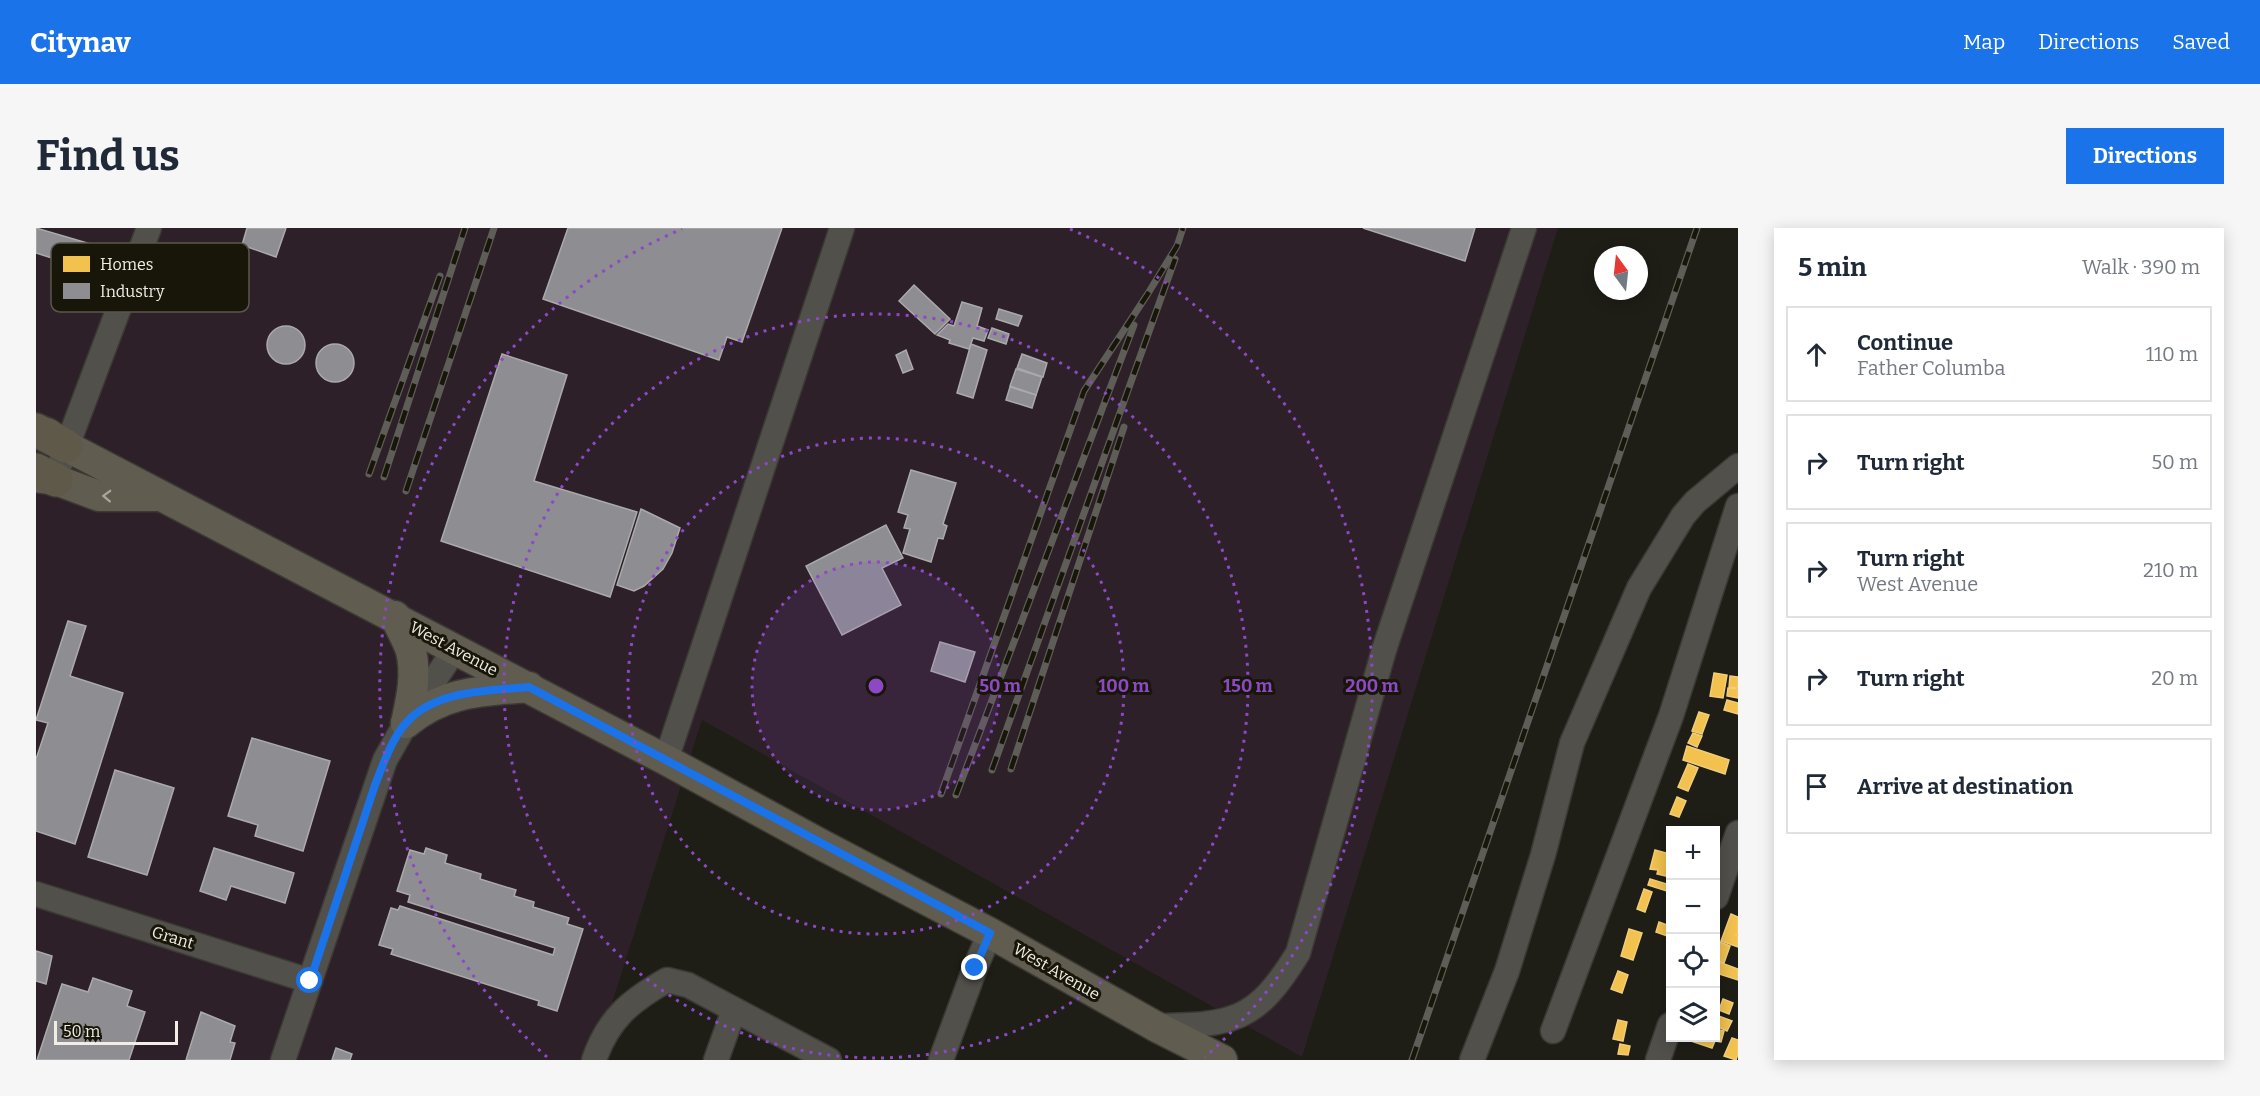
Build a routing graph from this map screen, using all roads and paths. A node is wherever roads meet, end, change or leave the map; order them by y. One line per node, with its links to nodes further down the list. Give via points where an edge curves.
1 (149, 228): 4 (street)
2 (842, 228): 17 (street)
3 (1524, 228): 24 (street, via 1384,650 1298,953 1280,983 1258,1005 1233,1019 1205,1025)
4 (143, 243)
5 (117, 312): 8 (street)
6 (36, 425): 8 (main road, West Avenue)
7 (36, 430): 8 (highway)
8 (66, 446): 10 (street); 11 (main road, West Avenue)
9 (1738, 466): 34 (street, via 1683,516 1639,588 1572,742 1507,972)
10 (43, 476): 11 (main road, West Avenue, one-way to 10, via 99,496)
11 (160, 496): 13 (main road, West Avenue)
12 (1738, 506): 25 (street, via 1671,716)
13 (395, 616): 14 (main road, West Avenue); 16 (main road, via 412,660 412,697)
14 (454, 649): 15 (main road, West Avenue); 16 (street)
15 (529, 687): 16 (main road, via 454,696); 17 (main road, West Avenue)
16 (406, 723): 22 (street, via 375,785)
17 (666, 760): 21 (main road, West Avenue)
18 (1738, 833): 19 (street)
19 (1724, 891)
20 (36, 894): 22 (street, Grant)
21 (990, 933): 24 (main road, West Avenue); 32 (street)
22 (310, 981): 28 (street)
23 (734, 1010): 29 (street, via 688,985 667,980 638,996 614,1020); 30 (street); 31 (street)
24 (1155, 1026): 33 (main road, West Avenue)
25 (1553, 1031)
26 (1668, 1042): 27 (street)
27 (1665, 1058)
28 (284, 1060)
29 (594, 1060)
30 (716, 1060)
31 (829, 1060)
32 (941, 1060)
33 (1222, 1060)
34 (1472, 1060)

